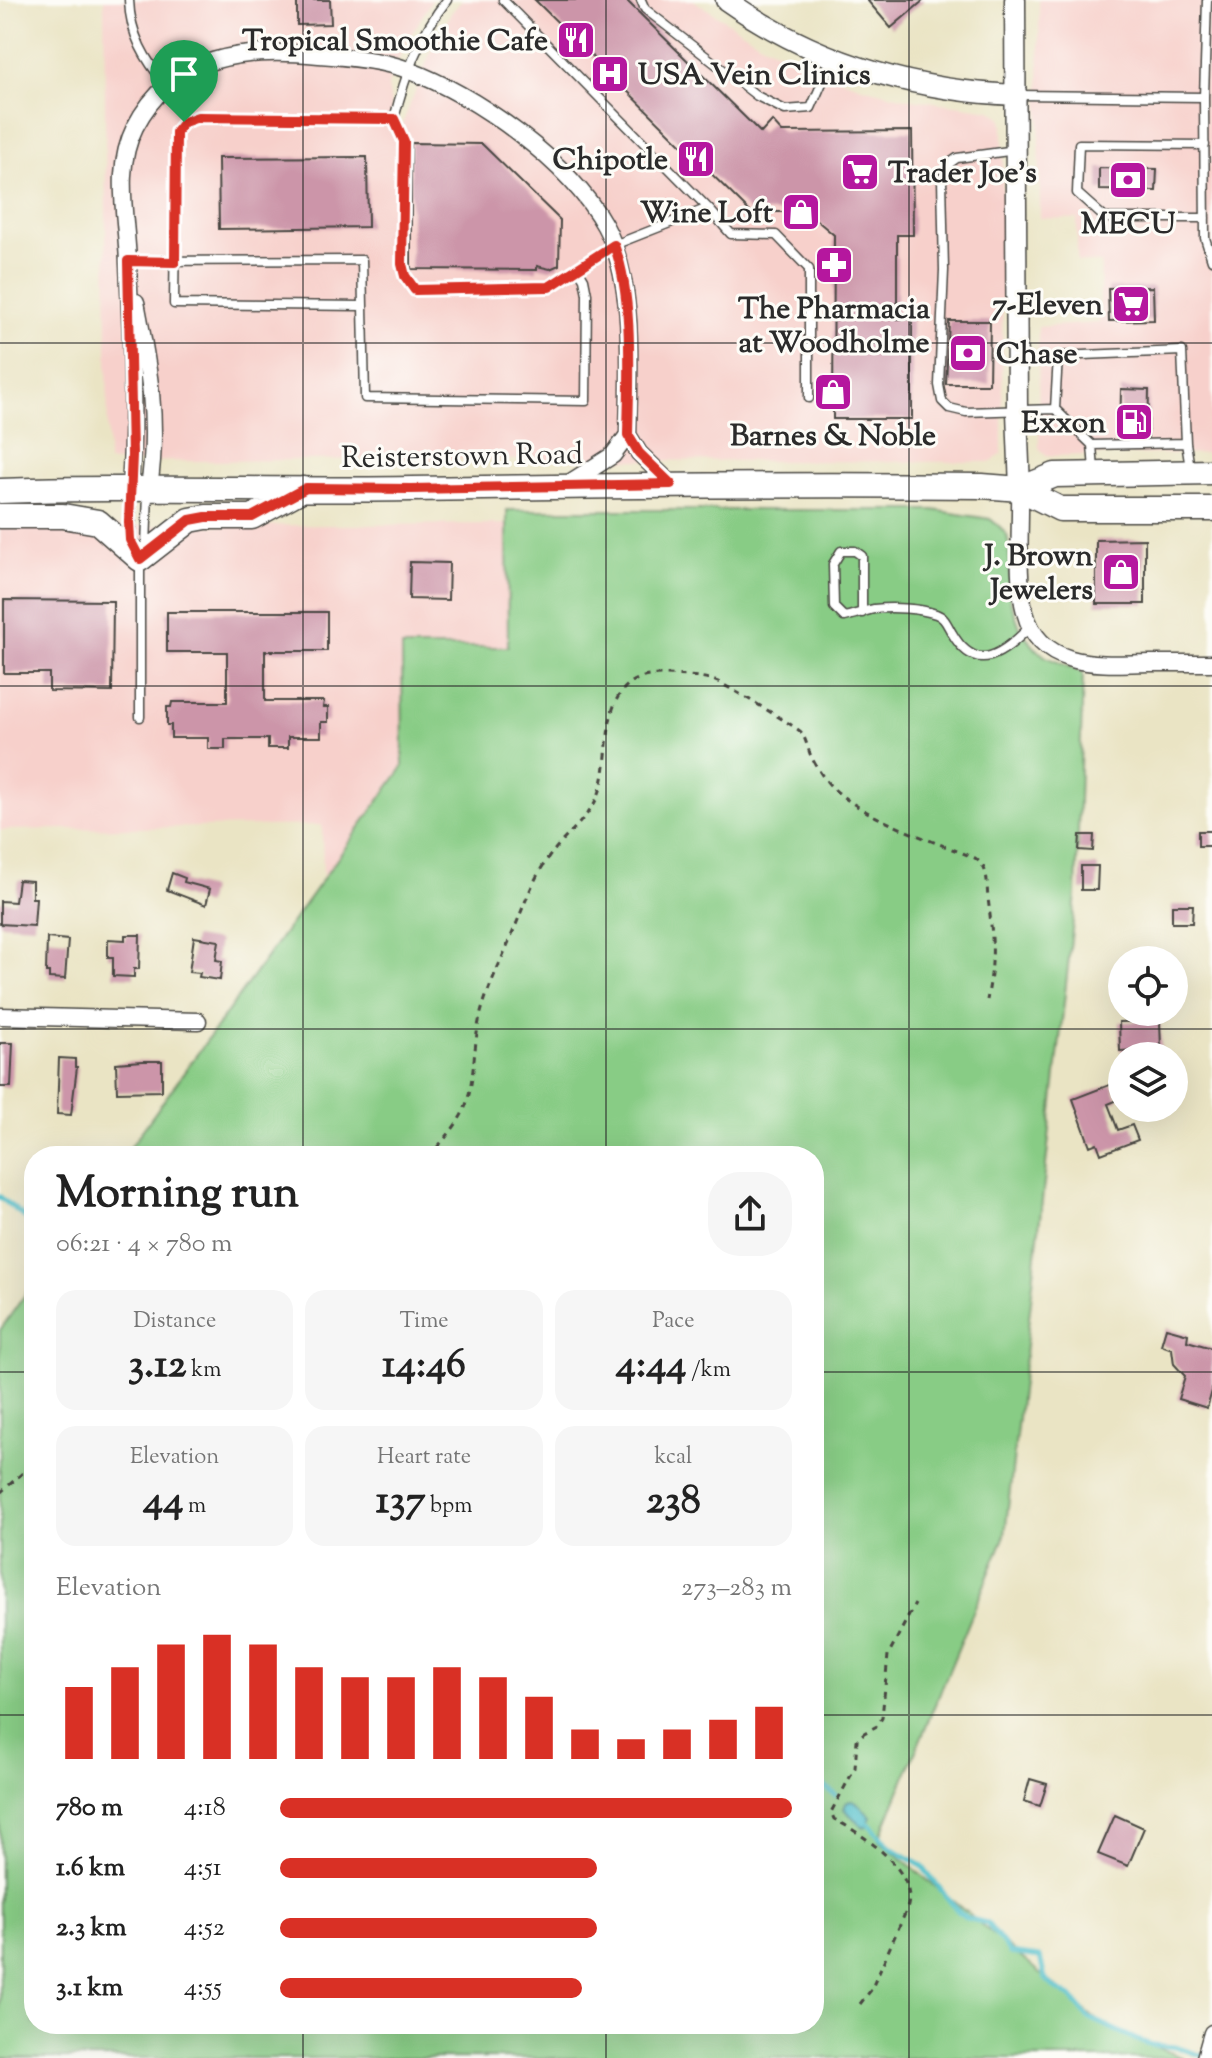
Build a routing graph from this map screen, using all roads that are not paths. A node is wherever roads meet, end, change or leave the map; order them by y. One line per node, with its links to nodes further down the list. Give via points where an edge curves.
1 (129, 0): 10 (lane, via 133,32)
2 (447, 0): 9 (lane)
3 (503, 0): 16 (lane)
4 (641, 0): 8 (lane, via 645,9 757,96 785,110 811,108)
5 (726, 0): 8 (street, via 768,28)
6 (1015, 0): 11 (street)
7 (1207, 0): 12 (lane)
8 (832, 59): 11 (street, via 949,90)
9 (407, 70): 10 (street, via 339,56 239,53 192,69); 13 (lane); 18 (street, via 463,97 523,137 592,206)
10 (167, 86): 20 (street, via 140,120 124,158)
11 (1017, 95): 12 (lane); 15 (street)
12 (1204, 97): 14 (lane)
13 (394, 119): 21 (lane, via 198,117 184,122 175,140); 22 (lane, via 404,141 402,264 415,290 540,289)
14 (1205, 145): 17 (lane); 17 (lane, via 1079,144 1077,193 1105,218)
15 (1017, 150): 26 (street); 26 (lane, via 957,158 942,179 939,385 942,401 956,411)
16 (708, 208): 18 (lane); 24 (lane, via 731,234 776,235 809,269)
17 (1205, 218): 19 (lane)
18 (614, 245): 22 (lane); 27 (street, via 627,301)
19 (1212, 260)
20 (128, 261): 21 (lane); 34 (street)
21 (175, 262): 23 (lane, via 174,304); 23 (lane, via 362,260)
22 (578, 269): 23 (lane, via 587,294 586,401 365,398)
23 (363, 306)
24 (809, 398)
25 (1055, 409): 26 (lane); 28 (lane, via 1058,356 1182,351); 29 (lane)
26 (1017, 412): 36 (street)
27 (628, 435): 32 (street); 33 (street, via 613,455)
28 (1186, 443): 29 (lane); 30 (lane)
29 (1092, 445): 31 (lane)
30 (1201, 472): 31 (main road, Reisterstown Road)
31 (1094, 475): 36 (main road, Reisterstown Road, via 1055,475)
32 (671, 484): 33 (main road, Reisterstown Road); 36 (main road, Reisterstown Road)
33 (566, 485): 35 (main road, Reisterstown Road)
34 (139, 488): 35 (main road, Reisterstown Road); 37 (main road, Reisterstown Road); 40 (lane, via 148,543); 40 (lane, via 130,540)
35 (306, 488): 40 (main road, via 252,517 190,520)
36 (1020, 489): 38 (main road, Reisterstown Road, via 1060,509); 42 (street, via 1022,598)
37 (0, 491)
38 (1212, 509)
39 (0, 516): 40 (main road, via 98,522)
40 (140, 559): 44 (lane)
41 (862, 613): 41 (lane, via 862,556 845,550 833,564 834,607 844,617); 42 (lane, via 873,609 938,614 958,644 978,657 998,654)
42 (1030, 627): 43 (street, via 1058,655 1089,664)
43 (1212, 663)
44 (140, 717)
45 (0, 1016): 46 (street)
46 (198, 1021)

